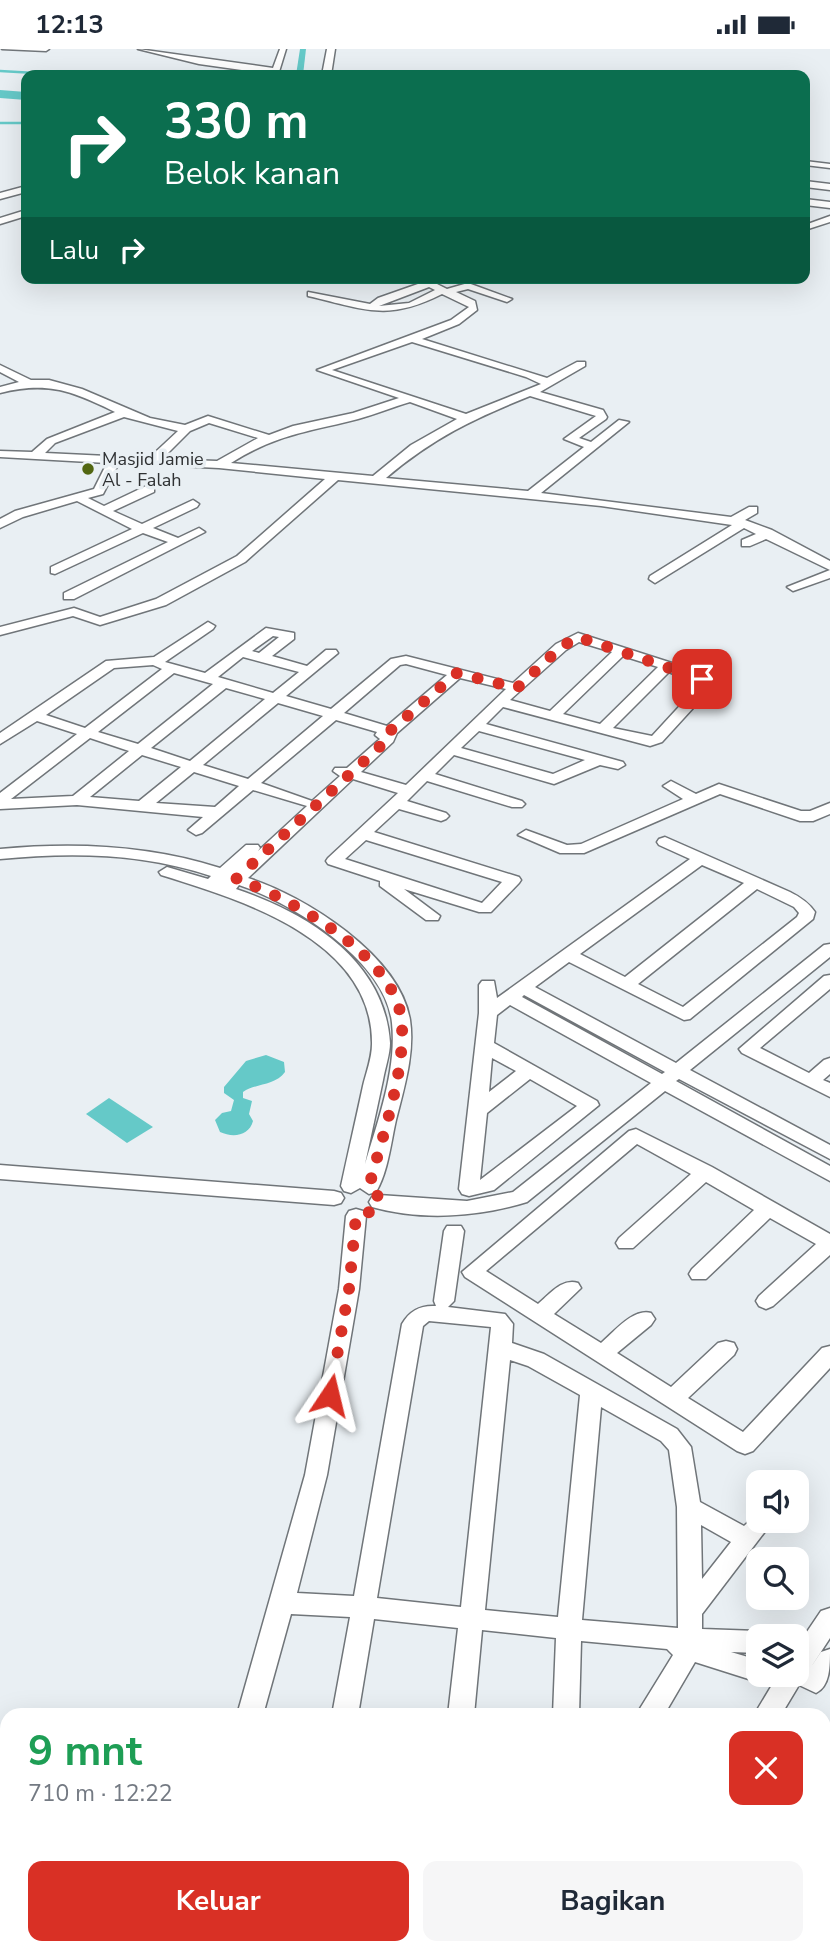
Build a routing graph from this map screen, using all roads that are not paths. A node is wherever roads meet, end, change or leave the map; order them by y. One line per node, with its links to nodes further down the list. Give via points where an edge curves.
1 (5, 49): 2 (street)
2 (46, 49)
3 (141, 49): 6 (street)
4 (283, 49): 7 (street)
5 (331, 49): 8 (street)
6 (255, 70)
7 (277, 70)
8 (328, 70)
9 (810, 164): 10 (street)
10 (830, 166)
11 (825, 186): 14 (street)
12 (21, 190): 13 (street)
13 (0, 196)
14 (810, 196)
15 (810, 201): 16 (street)
16 (830, 205)
17 (21, 215): 19 (street)
18 (830, 219): 20 (street)
19 (0, 221)
20 (810, 226)
21 (429, 284): 22 (street); 25 (street, via 381,300)
22 (444, 291): 24 (street, via 468,286); 25 (street, via 399,309); 26 (street, via 474,308 455,322)
23 (311, 294): 25 (street)
24 (507, 299)
25 (369, 309)
26 (412, 339): 30 (street); 33 (street, via 321,370)
27 (581, 363): 30 (street)
28 (0, 368): 29 (street)
29 (26, 381): 31 (street); 34 (street, via 44,381)
30 (547, 382): 32 (street)
31 (0, 390)
32 (530, 393): 35 (street); 39 (street, via 599,412 602,417 570,439)
33 (410, 398): 35 (street); 38 (street)
34 (124, 413): 37 (street); 41 (street, via 51,441)
35 (466, 418): 46 (street, via 415,447)
36 (623, 422): 39 (street)
37 (186, 429): 38 (street, via 213,418); 43 (street)
38 (268, 438): 44 (street)
39 (592, 446): 48 (street)
40 (0, 454): 41 (street)
41 (34, 457): 42 (street)
42 (114, 461): 43 (street); 49 (street, via 99,491)
43 (153, 461): 44 (street)
44 (219, 465): 45 (street)
45 (334, 477): 46 (street); 67 (street, via 241,559 161,602 100,621 74,612)
46 (377, 479): 48 (street)
47 (150, 489): 52 (street)
48 (533, 493): 53 (street)
49 (80, 498): 52 (street); 54 (street, via 19,514)
50 (193, 504): 55 (street)
51 (753, 510): 53 (street)
52 (103, 511): 55 (street)
53 (739, 522): 57 (street); 63 (street)
54 (0, 524)
55 (142, 529): 58 (street); 61 (street)
56 (199, 532): 58 (street)
57 (768, 533): 59 (street); 60 (street)
58 (178, 543): 65 (street)
59 (746, 543)
60 (830, 565)
61 (55, 569)
62 (830, 574): 64 (street)
63 (655, 579)
64 (793, 587)
65 (69, 596)
66 (208, 626): 72 (street)
67 (0, 632)
68 (622, 650): 73 (street); 79 (street, via 578,637); 84 (street)
69 (241, 652): 71 (street); 71 (street, via 271,631 289,636); 77 (street)
70 (331, 653): 75 (street)
71 (261, 658): 75 (street)
72 (157, 661): 74 (street); 83 (street, via 111,664)
73 (667, 666): 86 (street); 86 (street, via 706,681 707,686 653,741)
74 (172, 668): 77 (street); 88 (street)
75 (310, 671): 80 (street)
76 (457, 673): 79 (street); 82 (street, via 405,660 396,662); 87 (street)
77 (206, 678): 78 (street)
78 (223, 683): 80 (street); 90 (street)
79 (517, 688): 81 (street)
80 (276, 698): 82 (street); 93 (street)
81 (500, 702): 84 (street); 85 (street)
82 (333, 715): 87 (street); 97 (street)
83 (34, 716): 88 (street); 89 (street)
84 (553, 716): 86 (street)
85 (478, 726): 91 (street); 92 (street)
86 (603, 730)
87 (390, 731): 95 (street, via 388,739)
88 (86, 734): 90 (street); 102 (street)
89 (0, 740)
90 (138, 750): 93 (street); 101 (street)
91 (452, 750): 92 (street, via 554,779); 96 (street)
92 (597, 759): 94 (street)
93 (194, 765): 97 (street); 106 (street)
94 (618, 765)
95 (344, 772): 99 (street); 103 (street); 114 (street)
96 (424, 775): 99 (street); 105 (street)
97 (249, 784): 103 (street); 108 (street)
98 (671, 786): 100 (street)
99 (409, 791): 104 (street)
100 (694, 799): 107 (street, via 719,789 806,817); 112 (street, via 584,848 566,850)
101 (77, 800): 102 (street); 106 (street)
102 (0, 802)
103 (305, 802): 114 (street)
104 (396, 803): 109 (street); 111 (street)
105 (517, 804)
106 (144, 805): 108 (street)
107 (830, 808)
108 (219, 811): 110 (street)
109 (440, 816)
110 (196, 830)
111 (363, 834): 118 (street); 121 (street, via 513,880 485,909)
112 (526, 835)
113 (665, 842): 117 (street)
114 (257, 850): 122 (street)
115 (0, 854): 116 (street)
116 (35, 855): 119 (street); 122 (street, via 135,865)
117 (701, 858): 123 (street); 126 (street)
118 (334, 861): 120 (street); 121 (street)
119 (0, 863)
120 (320, 872)
121 (373, 874): 124 (street)
122 (223, 882): 138 (street, via 321,939 366,985 381,1022); 140 (street, via 313,914 351,943 383,980 402,1023)
123 (755, 882): 129 (street); 129 (street, via 800,904 807,912 805,919 684,1015)
124 (432, 916)
125 (830, 949): 135 (street)
126 (568, 955): 129 (street); 130 (street)
127 (830, 980): 136 (street, via 748,1049)
128 (488, 985): 131 (street)
129 (626, 985)
130 (516, 992): 131 (street); 135 (street)
131 (488, 1013): 132 (street)
132 (485, 1046): 134 (street); 139 (street)
133 (830, 1064): 136 (street)
134 (529, 1071): 139 (street); 139 (street, via 590,1105 487,1185 469,1189)
135 (671, 1077): 141 (street); 144 (street); 145 (street, via 520,1197 463,1211)
136 (811, 1081): 137 (street)
137 (830, 1091)
138 (368, 1107): 140 (street); 145 (street)
139 (480, 1109)
140 (388, 1110): 145 (street)
141 (830, 1153)
142 (0, 1172): 146 (street)
143 (705, 1173): 147 (street); 150 (street); 153 (street, via 636,1135)
144 (830, 1174)
145 (366, 1192): 146 (street, via 340,1190); 148 (street, via 373,1211)
146 (334, 1198): 148 (street, via 339,1211)
147 (768, 1208): 151 (street); 154 (street)
148 (356, 1216): 169 (street, via 349,1289 316,1475)
149 (454, 1231): 152 (street)
150 (626, 1243)
151 (830, 1243): 157 (street)
152 (449, 1264): 153 (street); 156 (street)
153 (482, 1265): 158 (street, via 472,1272)
154 (699, 1274)
155 (571, 1288): 158 (street)
156 (443, 1301)
157 (766, 1301)
158 (540, 1314): 162 (street)
159 (644, 1319): 162 (street)
160 (501, 1348): 164 (street, via 536,1360); 170 (street, via 502,1324 498,1320 428,1313 413,1324); 172 (street)
161 (726, 1349): 165 (street)
162 (602, 1354): 165 (street)
163 (830, 1355): 165 (street, via 744,1445)
164 (591, 1392): 166 (street, via 669,1435 680,1447); 173 (street)
165 (673, 1399)
166 (689, 1507): 167 (street); 174 (street)
167 (746, 1527)
168 (751, 1533): 174 (street)
169 (282, 1603): 170 (street); 180 (street)
170 (362, 1607): 172 (street); 181 (street)
171 (830, 1618): 176 (street)
172 (470, 1619): 173 (street); 182 (street)
173 (569, 1629): 174 (street, via 654,1638); 183 (street)
174 (689, 1634): 175 (street); 177 (street); 184 (street)
175 (746, 1641)
176 (817, 1652): 178 (street, via 816,1682)
177 (746, 1665)
178 (809, 1680)
179 (782, 1687): 185 (street)
180 (252, 1708)
181 (346, 1708)
182 (462, 1708)
183 (566, 1708)
184 (654, 1708)
185 (771, 1708)

